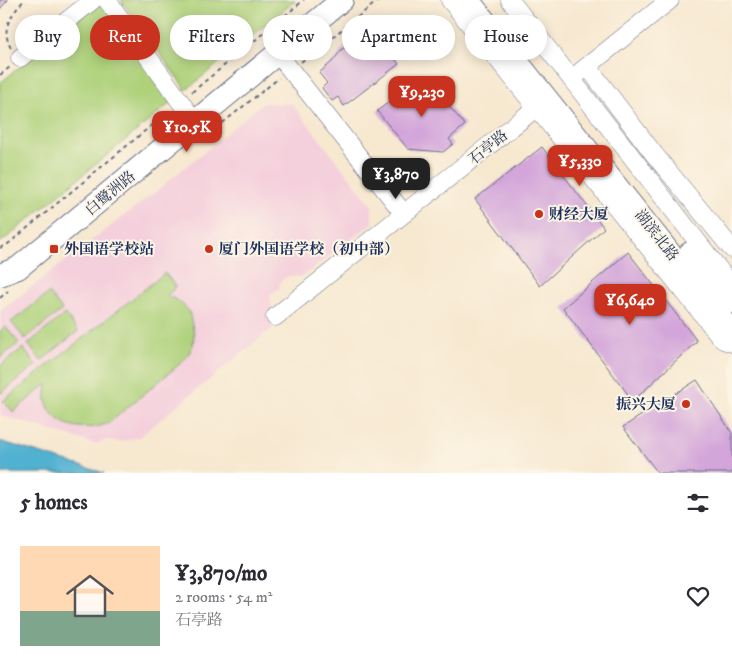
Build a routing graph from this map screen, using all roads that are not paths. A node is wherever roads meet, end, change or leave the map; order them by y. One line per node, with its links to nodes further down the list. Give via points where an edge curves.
1 (93, 0): 10 (street)
2 (107, 0): 17 (street)
3 (356, 0): 9 (main road, 白鹭洲路)
4 (450, 0): 16 (street)
5 (468, 0): 26 (main road, 湖滨北路)
6 (487, 0): 24 (main road, 湖滨北路)
7 (510, 0): 15 (street)
8 (670, 0): 14 (street)
9 (337, 5): 11 (main road, 白鹭洲路)
10 (74, 15)
11 (325, 15)
12 (271, 60): 17 (main road, 白鹭洲路)
13 (283, 60): 18 (street)
14 (588, 67): 15 (street); 19 (street, via 654,154)
15 (572, 80): 20 (street)
16 (537, 108): 18 (street, 石亭路); 27 (street, via 723,340)
17 (195, 122): 22 (main road, 白鹭洲路, via 18,268)
18 (404, 214): 25 (street, 石亭路)
19 (726, 228): 20 (street); 21 (street)
20 (702, 248): 23 (street)
21 (732, 249)
22 (0, 275)
23 (732, 286)
24 (732, 302)
25 (275, 317)
26 (732, 331)
27 (732, 343)

